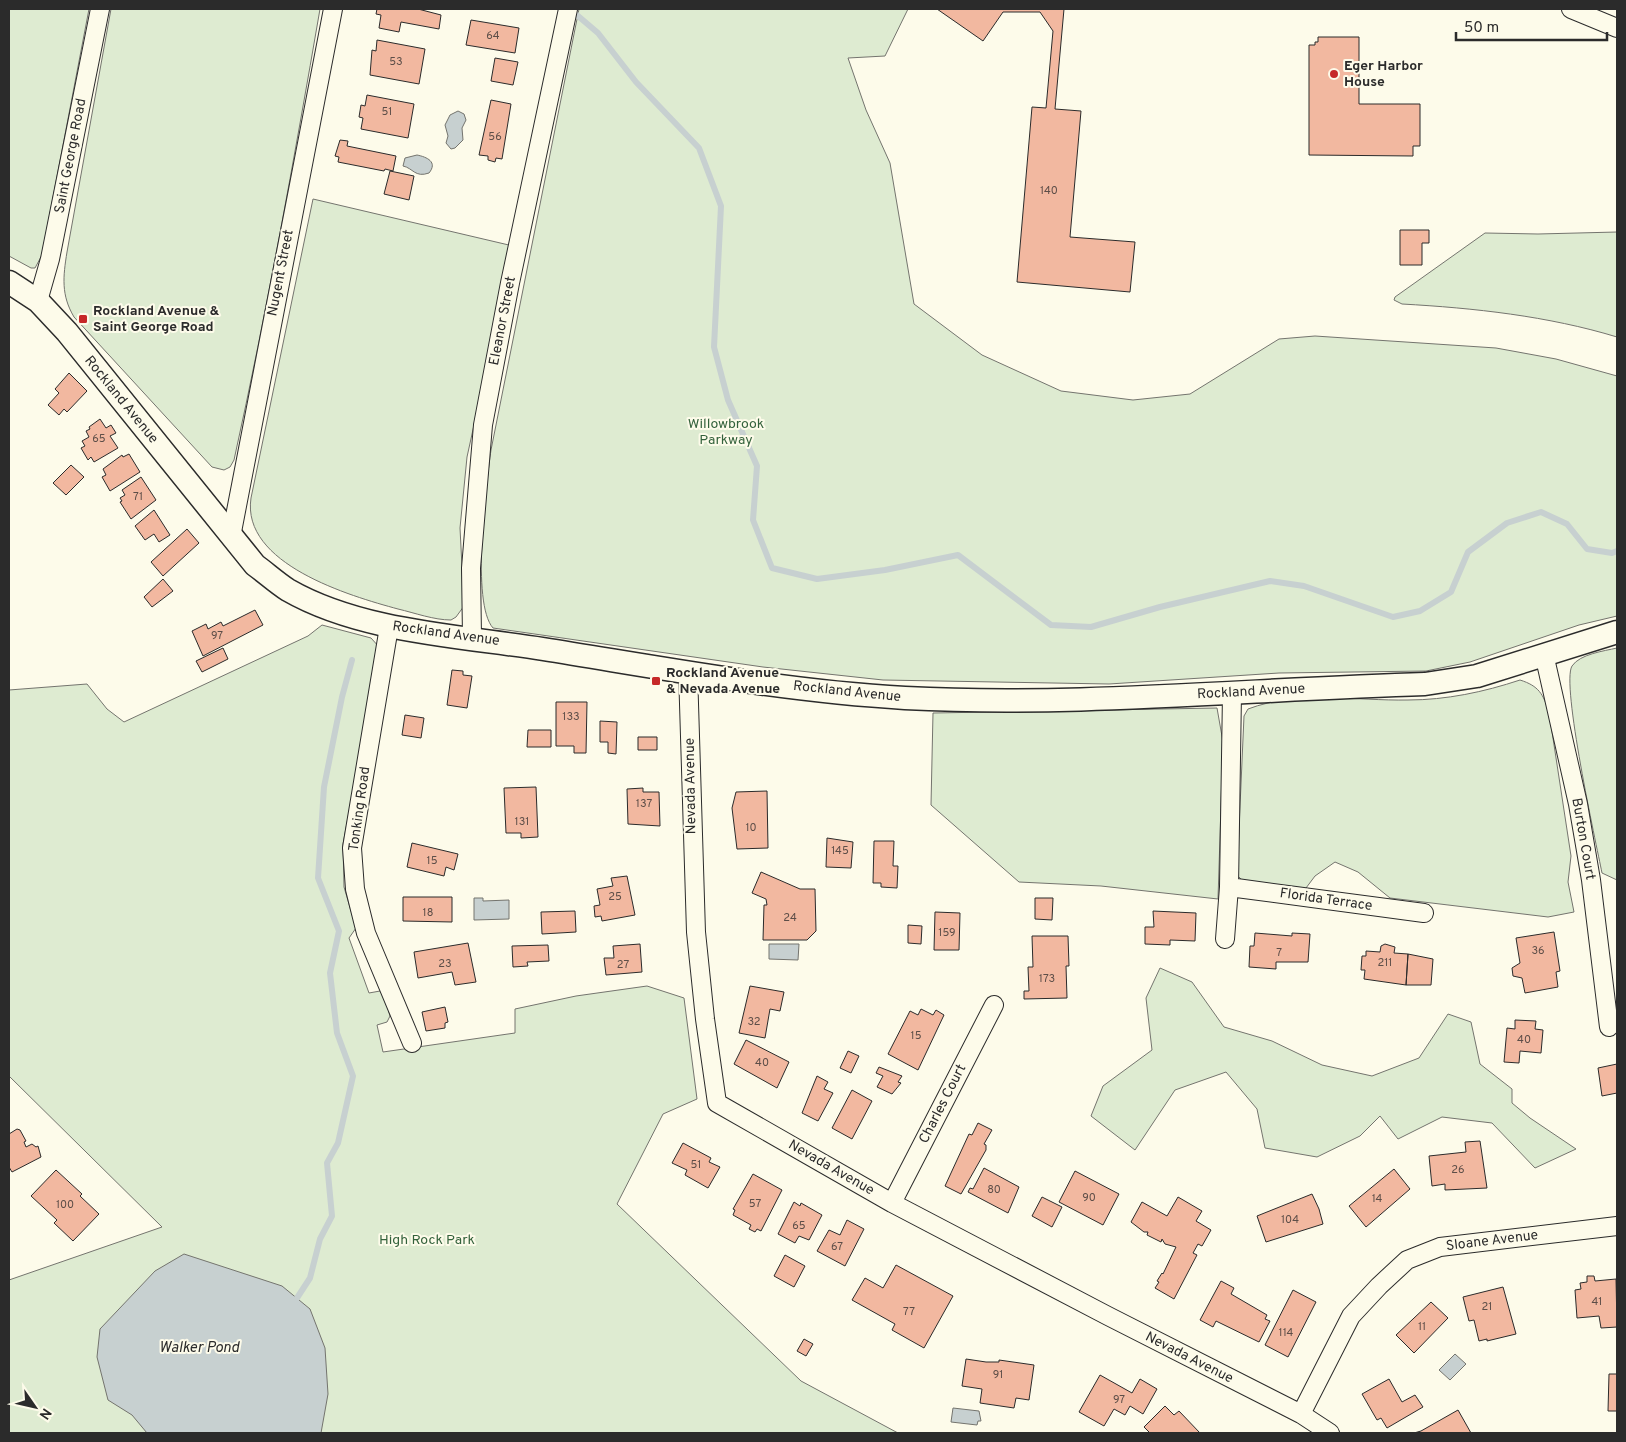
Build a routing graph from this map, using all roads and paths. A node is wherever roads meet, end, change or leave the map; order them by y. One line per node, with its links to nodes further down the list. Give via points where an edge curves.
1 (100, 9): 7 (street, Saint George Road, via 50,259)
2 (333, 9): 8 (street, Nugent Street)
3 (1571, 9): 5 (street)
4 (567, 14): 11 (street, Eleanor Street, via 483,425 471,568)
5 (1617, 28)
6 (9, 282): 7 (street, Rockland Avenue)
7 (38, 302): 8 (street, Rockland Avenue, via 66,332)
8 (231, 537): 9 (street, Rockland Avenue, via 255,565 288,590 327,608)
9 (389, 627): 11 (street, Rockland Avenue); 20 (street, Tonking Road, via 352,848 355,889 366,933)
10 (1617, 632): 12 (street, Rockland Avenue)
11 (472, 637): 13 (street, Rockland Avenue)
12 (1544, 654): 14 (street, Rockland Avenue, via 1477,676 1425,684); 19 (street, Burton Court, via 1580,814)
13 (688, 671): 14 (street, Rockland Avenue, via 792,687 926,699 1109,699); 21 (street, Nevada Avenue, via 696,932 717,1103)
14 (1232, 693): 15 (street)
15 (1228, 887): 16 (street, Florida Terrace); 17 (street)
16 (1424, 913)
17 (1225, 939)
18 (994, 1005): 21 (street, Charles Court)
19 (1609, 1027)
20 (412, 1042)
21 (892, 1203): 23 (street, Nevada Avenue)
22 (1617, 1226): 23 (street, Sloane Avenue, via 1440,1247 1407,1260 1351,1316)
23 (1301, 1414): 24 (street, Nevada Avenue)
24 (1330, 1433)

